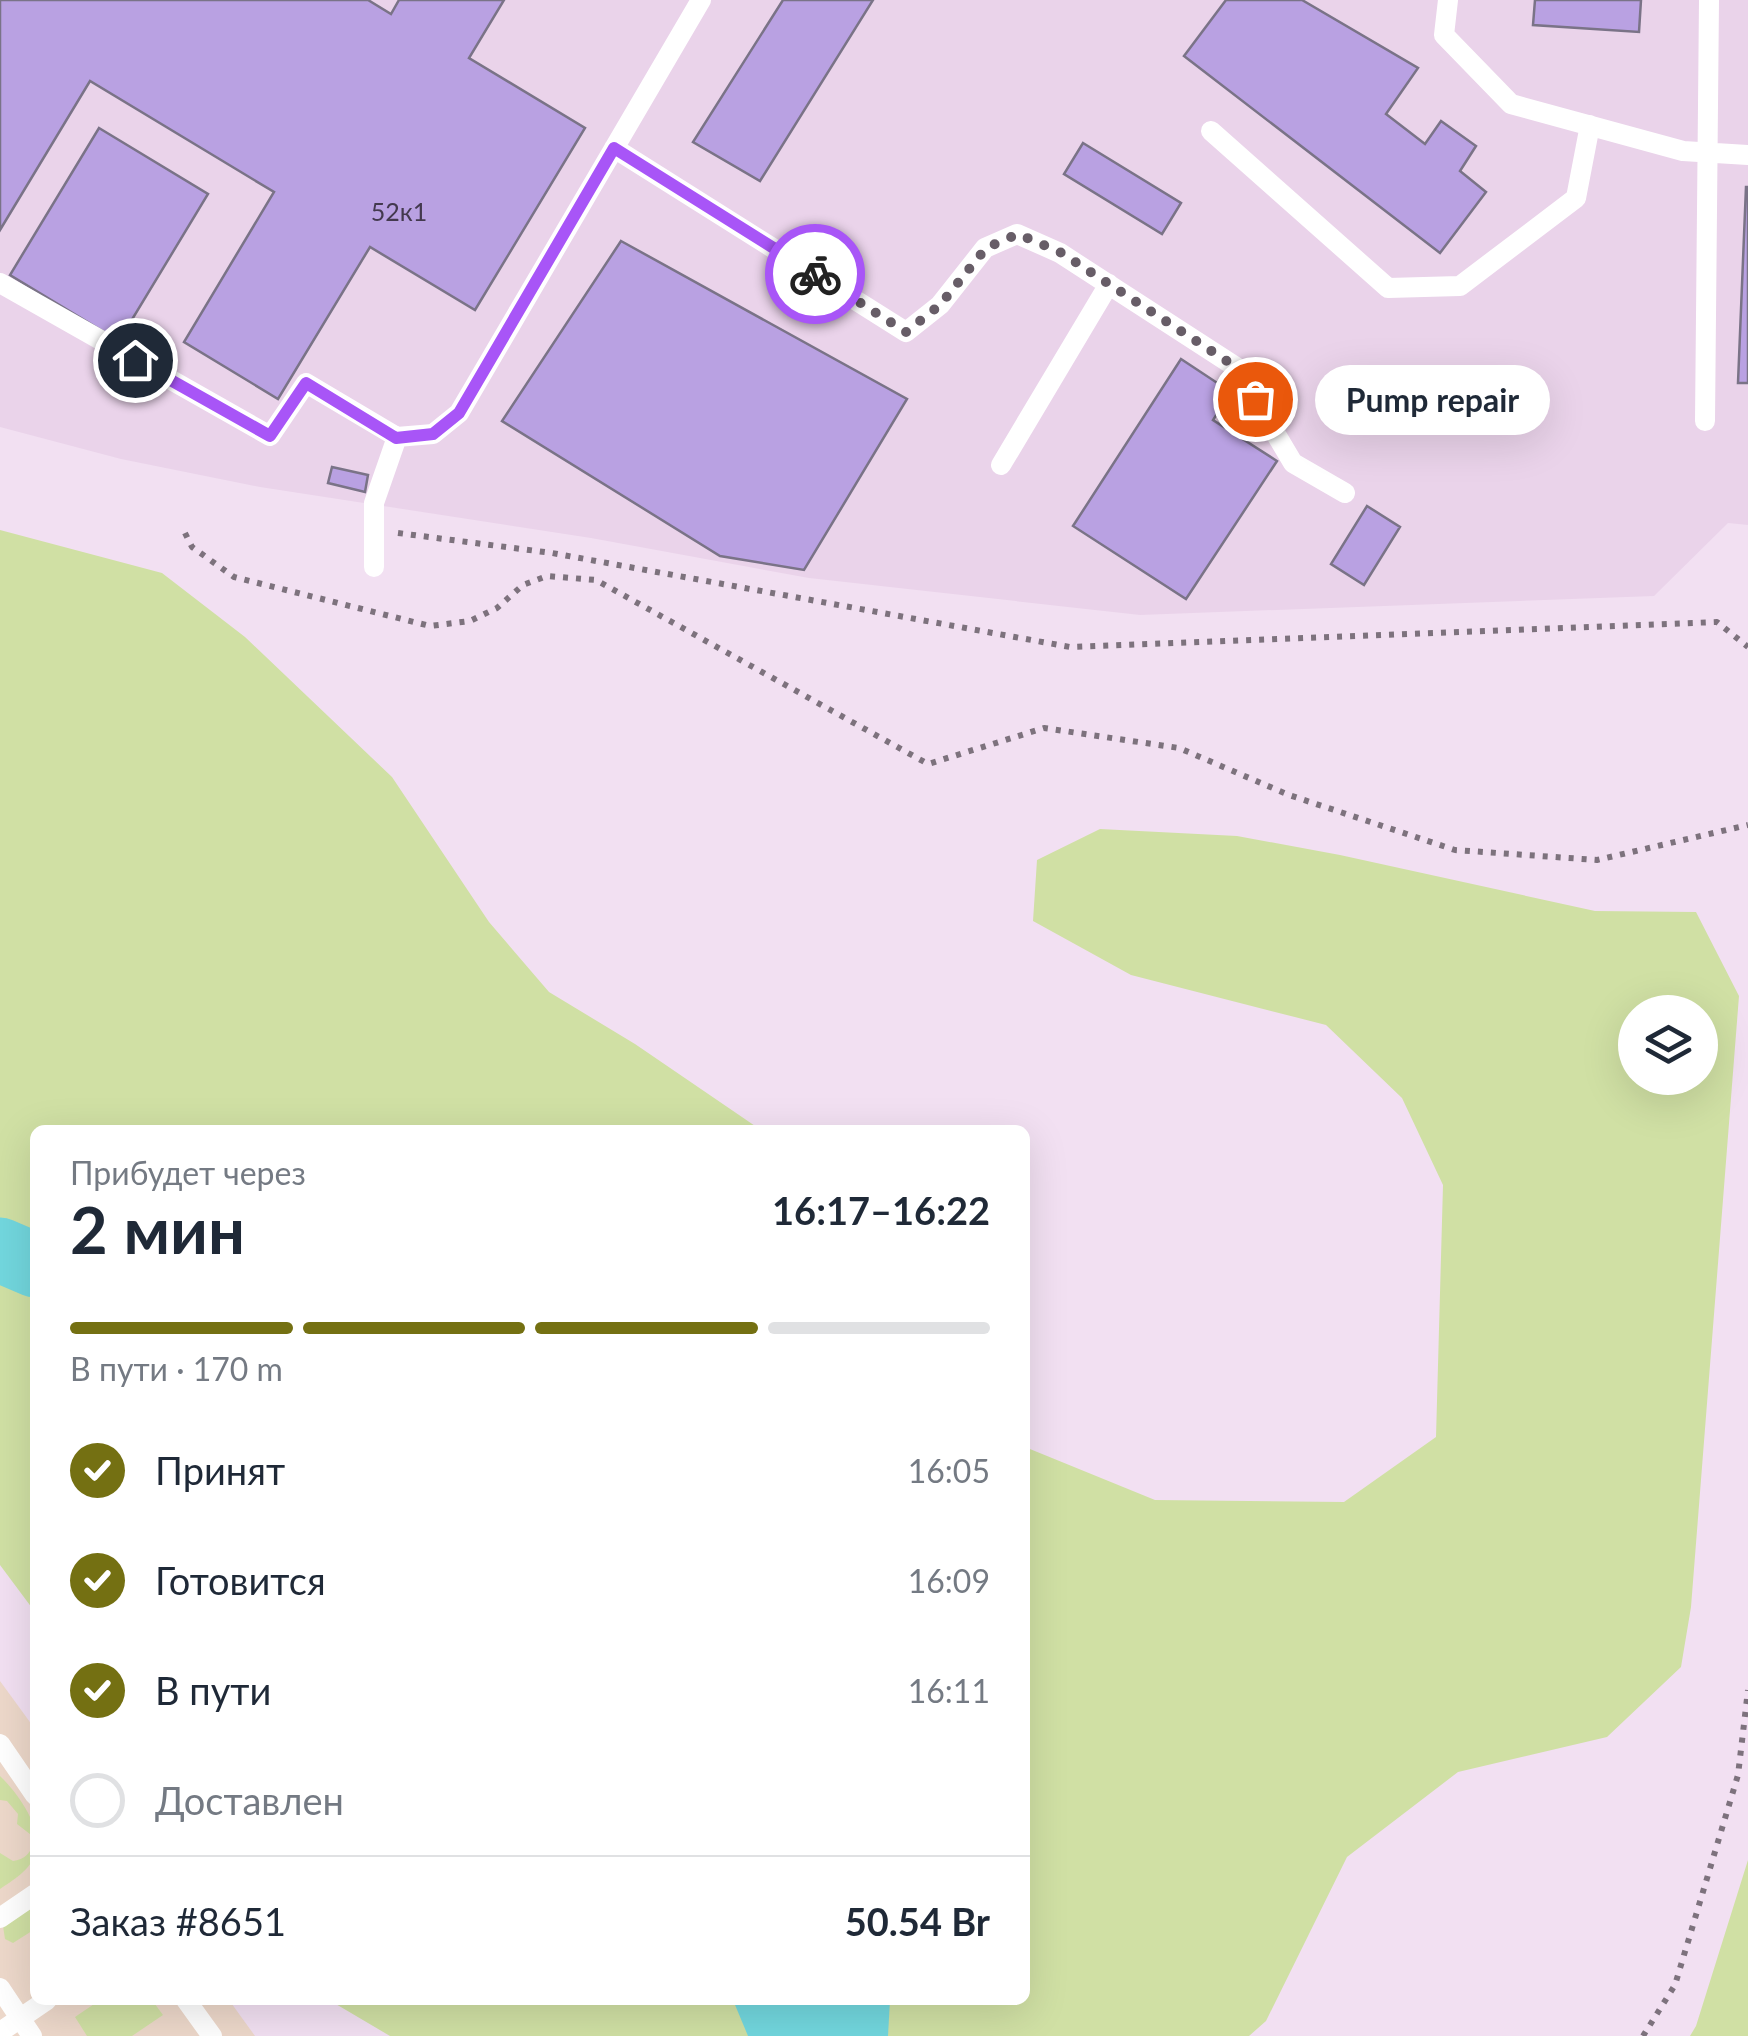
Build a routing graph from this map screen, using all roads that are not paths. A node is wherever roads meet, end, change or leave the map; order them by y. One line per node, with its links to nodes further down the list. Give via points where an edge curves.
1 (700, 0): 6 (lane)
2 (1448, 0): 4 (lane, via 1444,35 1512,104)
3 (1710, 0): 7 (lane)
4 (1590, 126): 5 (lane, via 1576,198 1460,286 1388,288); 7 (lane)
5 (1211, 131)
6 (614, 148): 10 (lane, via 906,332 940,305 986,248 1018,234); 12 (lane, via 459,413 433,434)
7 (1706, 153): 8 (lane); 11 (lane)
8 (1748, 155)
9 (0, 283): 12 (lane, via 270,436 306,383)
10 (1109, 284): 13 (lane); 14 (lane, via 1236,367 1293,462)
11 (1705, 421)
12 (396, 438): 15 (lane, via 374,503)
13 (1001, 465)
14 (1346, 494)
15 (374, 567)
16 (0, 1744): 17 (lane)
17 (30, 1788)
18 (30, 1897): 19 (lane)
19 (0, 1918)
20 (0, 1988): 23 (lane)
21 (43, 2005): 23 (lane)
22 (189, 2005): 25 (lane)
23 (26, 2027): 24 (lane)
24 (0, 2032)
25 (206, 2034)

